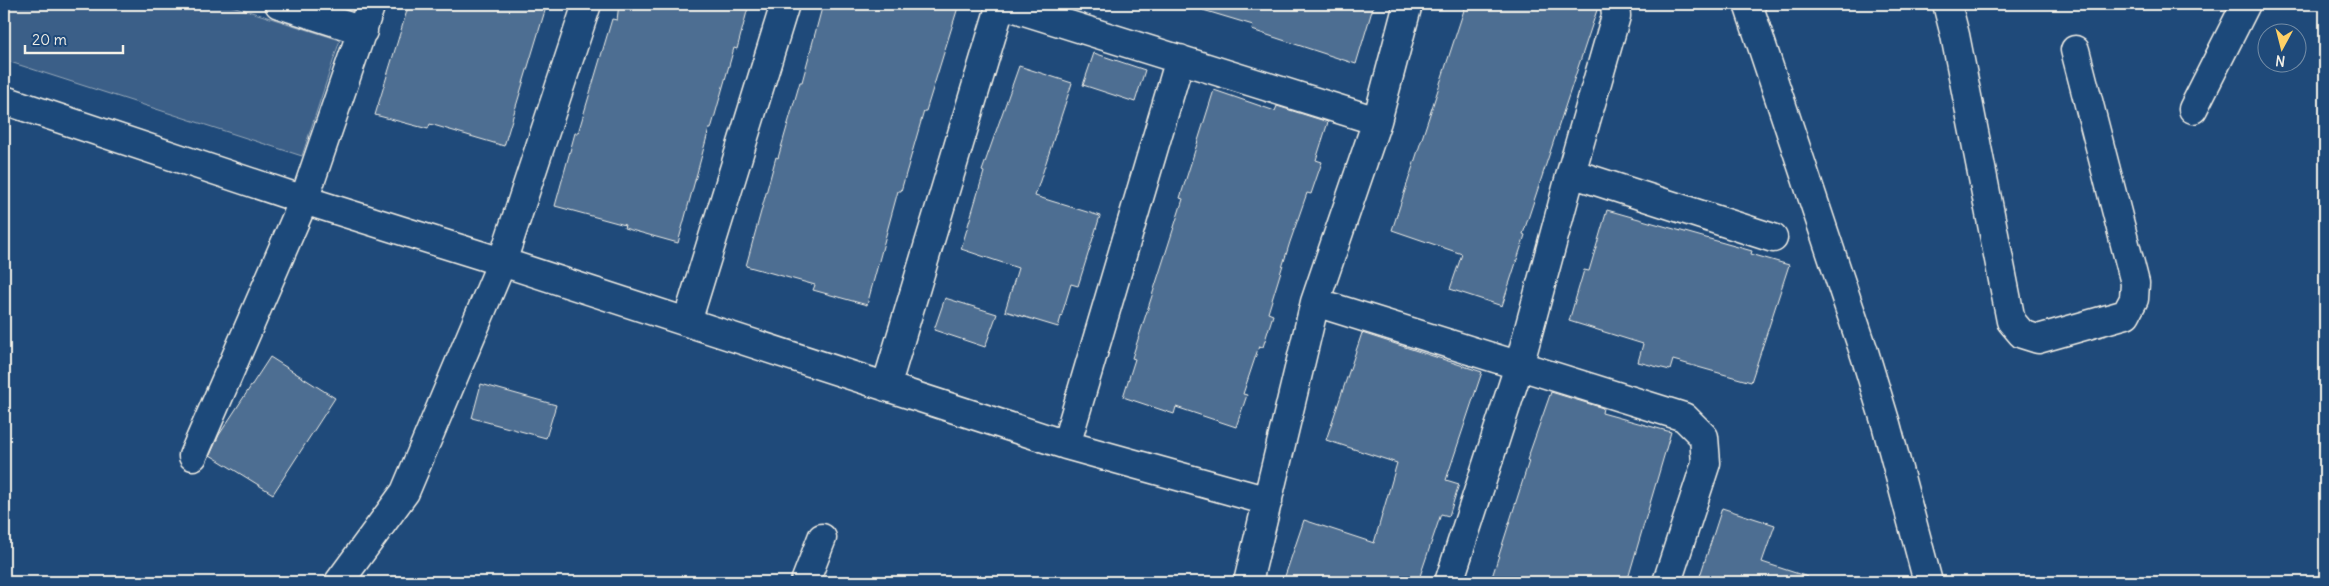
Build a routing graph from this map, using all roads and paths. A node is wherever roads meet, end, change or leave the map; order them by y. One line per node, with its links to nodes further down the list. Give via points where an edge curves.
1 (279, 4): 11 (street)
2 (371, 4): 11 (street)
3 (587, 4): 20 (street)
4 (785, 4): 22 (street)
5 (1002, 4): 13 (street); 24 (street)
6 (1408, 4): 16 (street)
7 (1615, 4): 17 (street, via 1616,16)
8 (1748, 4): 34 (street, via 1870,372)
9 (1947, 4): 12 (street, via 2011,321 2022,334 2038,339 2126,314 2134,299 2135,283)
10 (2246, 4): 15 (street)
11 (363, 31): 18 (street)
12 (2075, 50)
13 (1180, 59): 16 (street); 25 (street)
14 (4, 100): 18 (street)
15 (2194, 109)
16 (1376, 121): 21 (street)
17 (1571, 174): 19 (street); 23 (street)
18 (304, 200): 20 (street); 26 (street)
19 (1773, 238)
20 (502, 262): 22 (street); 29 (street, via 405,492)
21 (1315, 302): 23 (street); 27 (street)
22 (687, 322): 24 (street)
23 (1519, 366): 32 (street); 33 (street, via 1684,418 1704,437 1706,463)
24 (886, 387): 25 (street)
25 (1066, 445): 27 (street)
26 (193, 456)
27 (1268, 501): 31 (street)
28 (822, 538): 30 (street)
29 (339, 582)
30 (805, 582)
31 (1248, 582)
32 (1449, 582)
33 (1667, 582)
34 (1928, 582)

